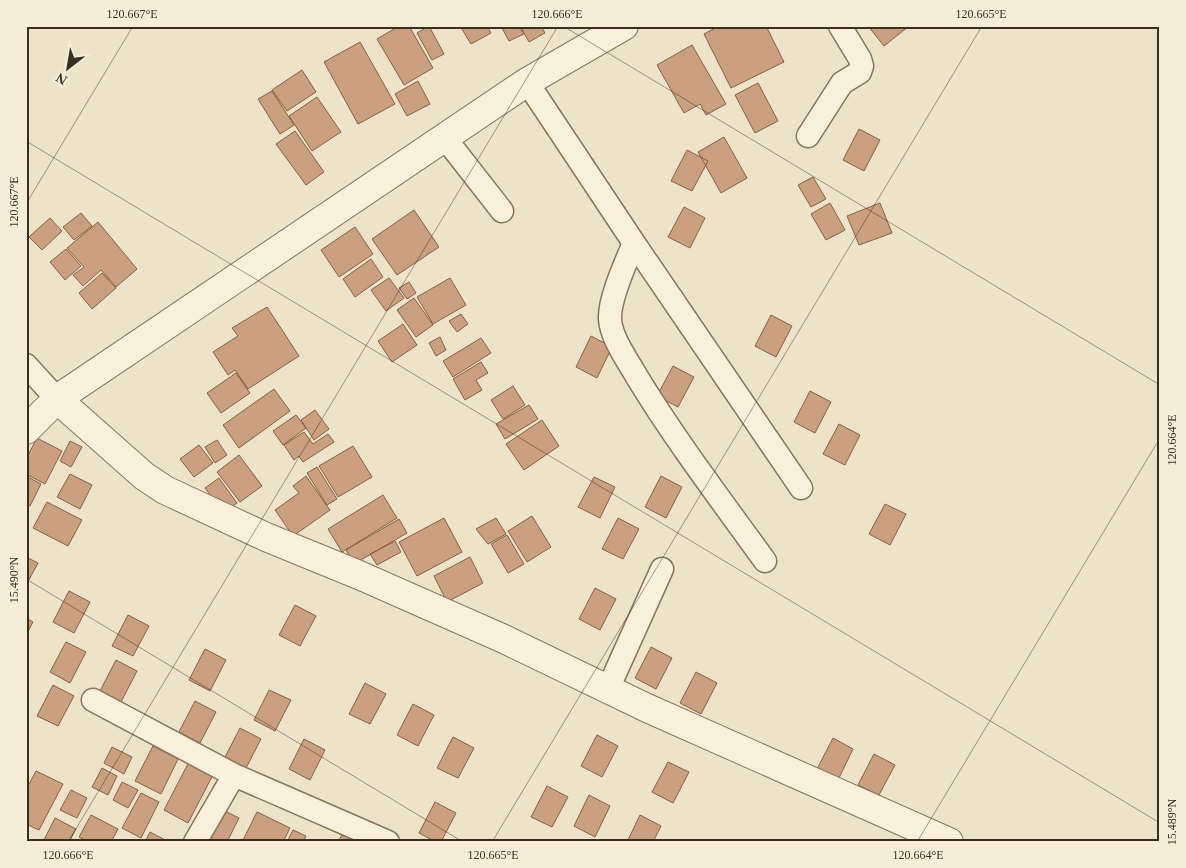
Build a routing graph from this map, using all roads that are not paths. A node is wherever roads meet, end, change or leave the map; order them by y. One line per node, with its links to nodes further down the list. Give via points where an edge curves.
1 (624, 26): 3 (street)
2 (840, 26): 4 (street, via 862,66 860,72 842,83)
3 (527, 82): 5 (street); 7 (street)
4 (808, 136)
5 (445, 138): 6 (street); 9 (street)
6 (502, 210)
7 (634, 243): 11 (street); 12 (street, via 611,310 611,325 622,353 664,422)
8 (26, 365): 9 (street)
9 (57, 399): 10 (street); 14 (street, via 156,485 266,537 504,638)
10 (26, 430)
11 (801, 488)
12 (765, 561)
13 (662, 568): 14 (street)
14 (608, 689): 19 (street)
15 (93, 700): 16 (street)
16 (234, 775): 17 (street); 18 (street)
17 (195, 842)
18 (388, 842)
19 (949, 842)

